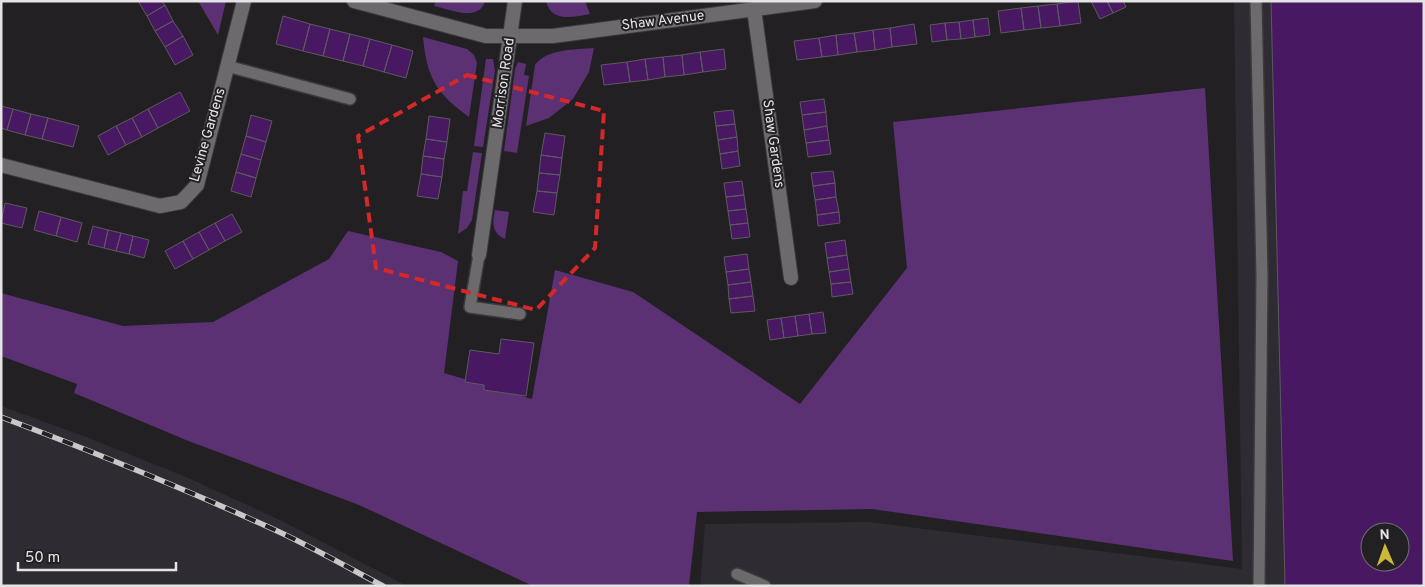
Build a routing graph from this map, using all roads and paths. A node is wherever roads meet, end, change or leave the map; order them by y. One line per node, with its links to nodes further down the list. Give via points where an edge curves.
1 (244, 1): 8 (street, Levine Gardens)
2 (354, 1): 7 (street, Shaw Avenue, via 486,36)
3 (516, 1): 7 (street, Morrison Road)
4 (815, 1): 6 (street, Shaw Avenue)
5 (1256, 1): 16 (lane, via 1262,275)
6 (754, 9): 7 (street, Shaw Avenue, via 554,36); 12 (street, Shaw Gardens)
7 (510, 37): 11 (street, Morrison Road)
8 (227, 66): 9 (lane); 10 (street, Levine Gardens, via 197,185 181,202 160,206)
9 (350, 99)
10 (1, 165)
11 (480, 255): 13 (lane, via 470,308)
12 (792, 278)
13 (520, 314)
14 (737, 574): 15 (lane)
15 (765, 586)
16 (1259, 586)

